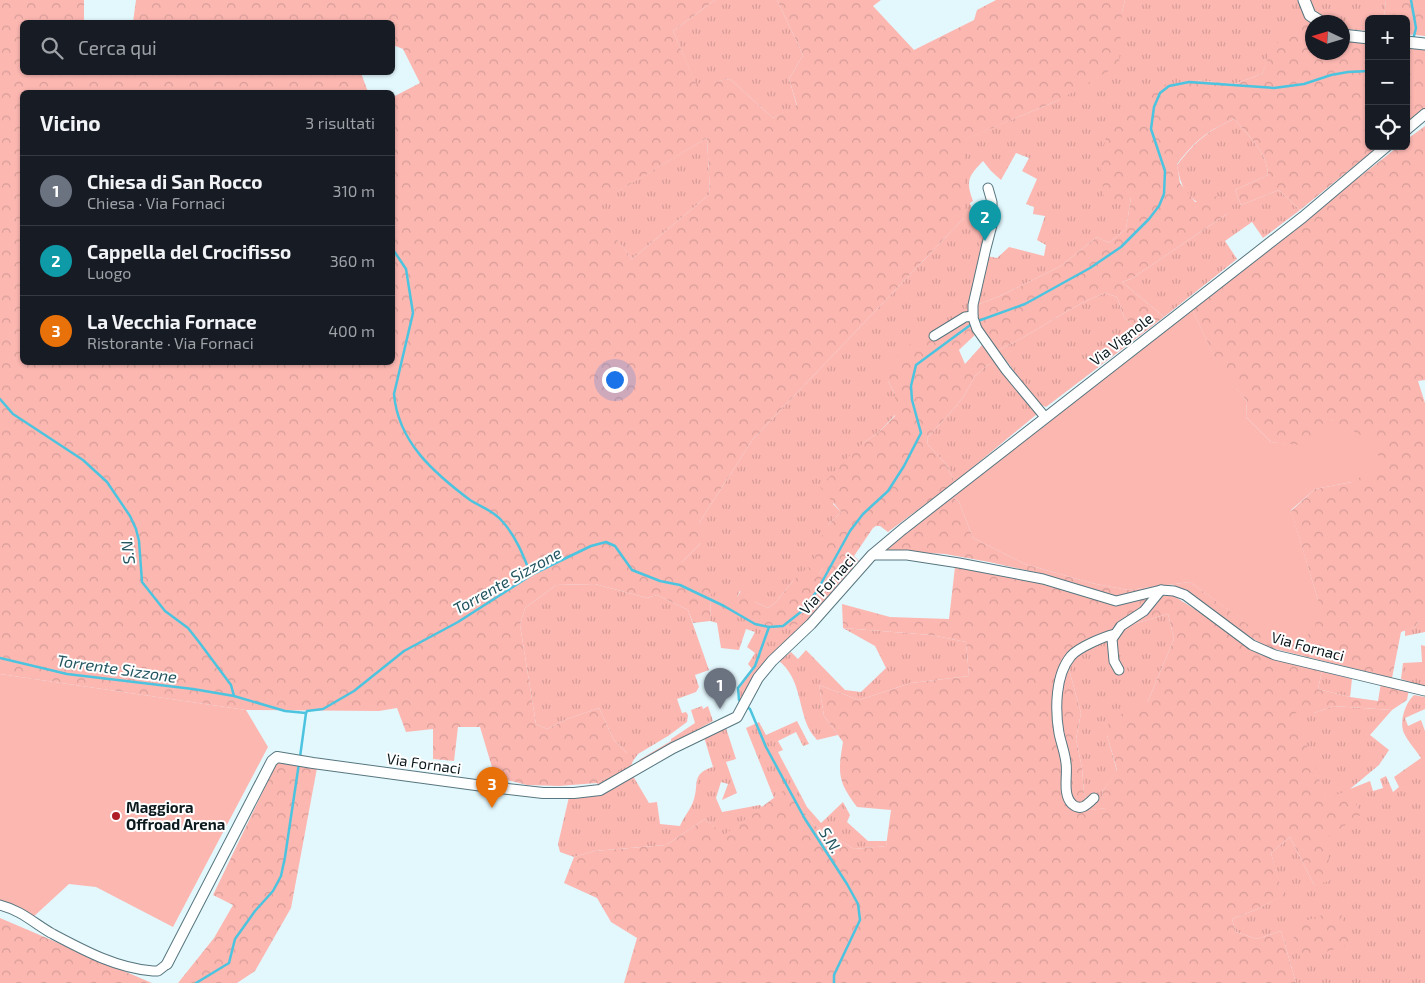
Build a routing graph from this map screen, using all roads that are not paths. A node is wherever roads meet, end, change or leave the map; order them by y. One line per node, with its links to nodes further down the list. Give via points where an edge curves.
1 (1304, 0): 2 (main road)
2 (1311, 15)
3 (1350, 36): 4 (main road)
4 (1365, 38)
5 (1410, 42): 6 (main road)
6 (1425, 44)
7 (1425, 114): 8 (street)
8 (1410, 127)
9 (1382, 150): 13 (street, Via Vignole, via 1299,220)
10 (988, 188): 11 (street, via 992,225)
11 (973, 317): 12 (street, via 965,317); 13 (street, via 977,329 1006,370)
12 (934, 336)
13 (1044, 417): 14 (street, Via Vignole)
14 (872, 555): 15 (street, Via Fornaci, via 906,555 959,563 1043,579 1116,601); 21 (street, Via Fornaci, via 811,624 772,661 758,678 737,717 673,748 600,790 543,793 277,757 272,761)
15 (1161, 590): 16 (street, via 1144,611 1121,626); 18 (street, Via Fornaci, via 1185,595 1252,645 1275,655)
16 (1115, 634): 17 (street, via 1112,650); 19 (street, via 1071,656 1064,668 1059,692 1058,721 1068,773 1067,794 1072,804 1080,808)
17 (1119, 670)
18 (1425, 691)
19 (1094, 798)
20 (0, 905): 21 (street, via 115,964 152,971 158,971)
21 (166, 964)

